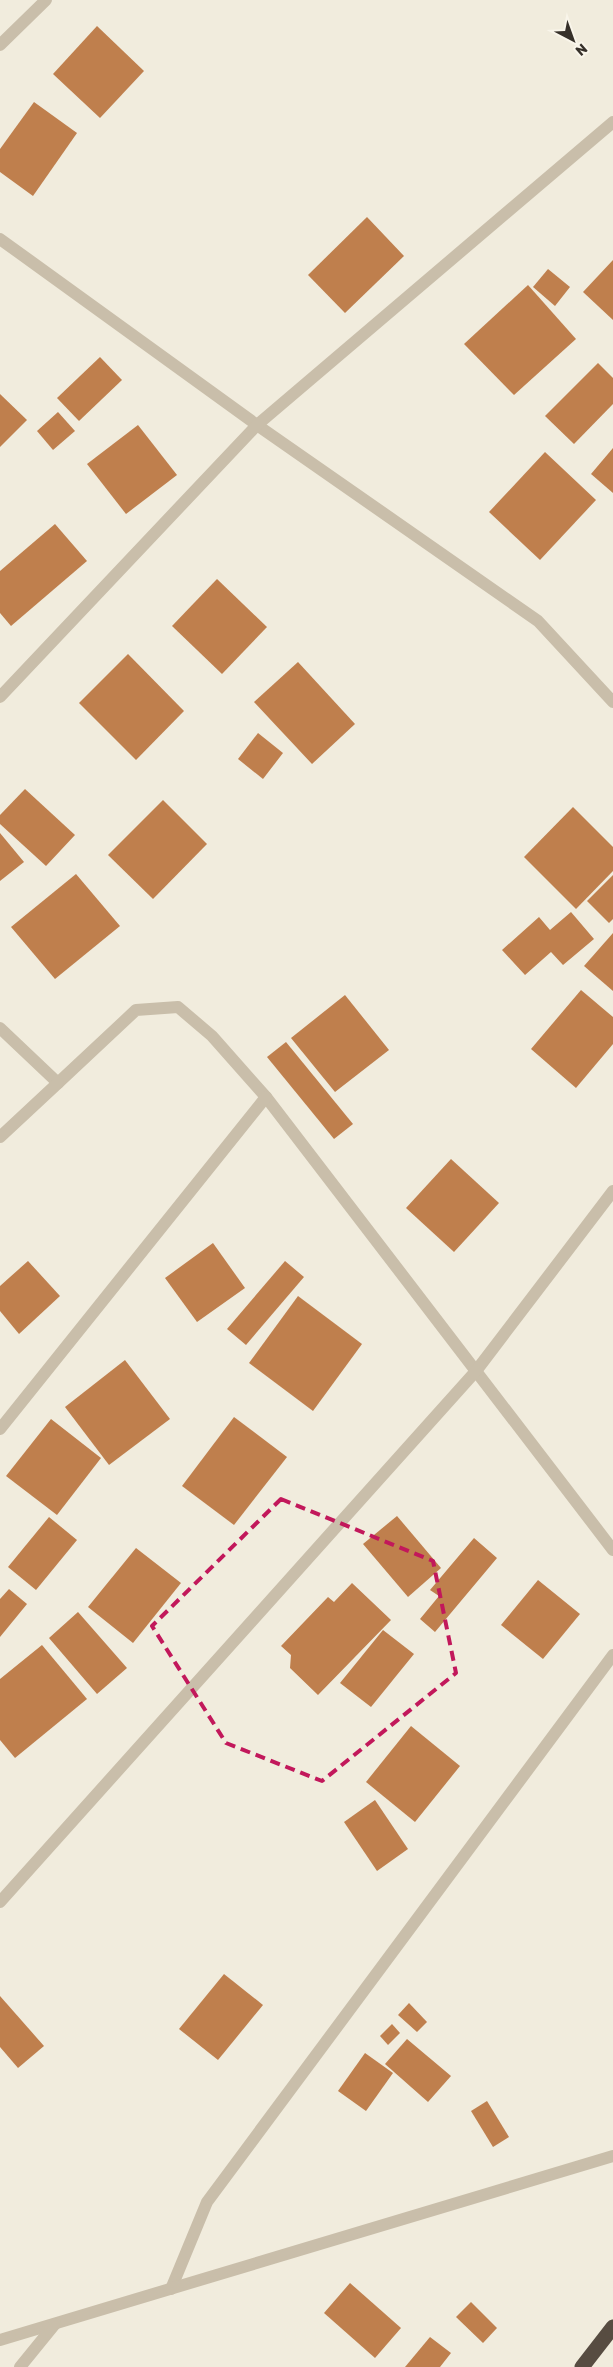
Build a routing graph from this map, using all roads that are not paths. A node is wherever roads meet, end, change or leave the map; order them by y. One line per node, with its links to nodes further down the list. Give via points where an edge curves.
1 (46, 0): 2 (street)
2 (0, 45)
3 (613, 122): 5 (street)
4 (0, 240): 5 (street)
5 (258, 424): 6 (street); 7 (street, via 538,621)
6 (0, 697)
7 (613, 702)
8 (0, 1028): 9 (street)
9 (58, 1083): 10 (street, via 136,1010 178,1007 212,1036); 11 (street)
10 (266, 1097): 13 (street); 14 (street)
11 (0, 1137)
12 (613, 1191): 13 (street)
13 (476, 1371): 15 (street); 17 (street)
14 (0, 1429)
15 (613, 1550)
16 (613, 1655): 19 (street, via 207,2202)
17 (0, 1902)
18 (613, 2156): 19 (street)
19 (171, 2289): 20 (street)
20 (55, 2324): 22 (street); 23 (street)
21 (613, 2327): 24 (highway)
22 (0, 2340)
23 (20, 2367)
24 (582, 2367)

